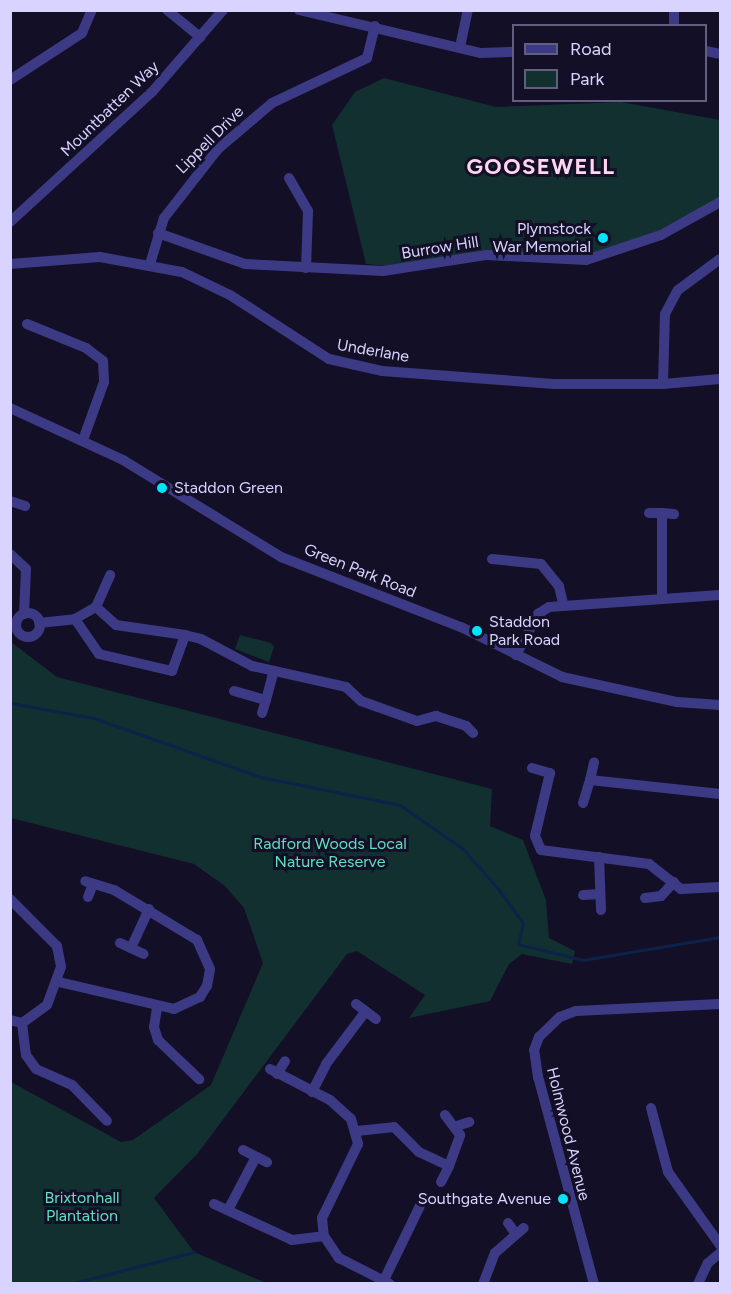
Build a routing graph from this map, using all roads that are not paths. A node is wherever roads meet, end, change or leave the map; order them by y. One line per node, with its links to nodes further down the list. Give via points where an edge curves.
1 (92, 10): 10 (street, via 82,33)
2 (167, 10): 7 (street)
3 (222, 10): 7 (street, Mountbatten Way)
4 (299, 10): 6 (street)
5 (468, 10): 8 (street)
6 (375, 26): 8 (street); 14 (street, Lippell Drive, via 372,48 358,65 272,103 235,133 180,192)
7 (200, 37): 13 (street, Mountbatten Way, via 152,92)
8 (460, 47): 9 (street)
9 (512, 52)
10 (10, 80)
11 (289, 178): 18 (street, via 308,211)
12 (720, 202): 18 (street, Burrow Hill, via 661,235 586,260 486,255 382,271)
13 (10, 222)
14 (158, 233): 17 (street, Lippell Drive); 18 (street, Burrow Hill, via 245,264)
15 (720, 259): 21 (street, via 678,290 665,314)
16 (10, 264): 17 (street, Underlane, via 100,257)
17 (150, 264): 21 (street, Underlane, via 205,281 310,350 349,365 506,382)
18 (306, 268)
19 (27, 324): 23 (street, via 44,325 97,353 107,370)
20 (720, 379): 21 (street, Underlane)
21 (663, 384)
22 (10, 408): 23 (street, Green Park Road)
23 (83, 440): 41 (street, Green Park Road, via 123,460 281,557 461,627)
24 (10, 501): 25 (street)
25 (25, 506)
26 (648, 513): 27 (street)
27 (662, 513): 28 (street); 33 (street)
28 (674, 514)
29 (10, 554): 36 (street, via 26,568)
30 (492, 559): 34 (street, via 506,555 541,564 559,586)
31 (110, 575): 35 (street)
32 (720, 595): 33 (street)
33 (662, 597): 34 (street)
34 (563, 603): 41 (street, via 538,615)
35 (96, 607): 37 (street); 40 (street, via 116,625)
36 (24, 614): 38 (street, via 35,616); 39 (street)
37 (75, 619): 38 (street); 40 (street, via 99,654 172,671)
38 (39, 623): 39 (street, via 38,631 28,637)
39 (13, 624)
40 (185, 635): 42 (street)
41 (516, 655): 45 (street, Green Park Road, via 579,682 677,702)
42 (274, 671): 44 (street); 47 (street, via 346,687 361,700 417,721 436,716 466,726)
43 (234, 691): 44 (street)
44 (266, 700): 46 (street)
45 (720, 705)
46 (262, 713)
47 (473, 733)
48 (594, 762): 50 (street)
49 (532, 768): 53 (street, via 550,773 537,845 545,852)
50 (590, 780): 51 (street); 52 (street)
51 (720, 794)
52 (583, 803)
53 (599, 857): 54 (street, via 658,867); 56 (street)
54 (674, 882): 55 (street, via 681,889); 59 (street, via 661,896)
55 (720, 887)
56 (600, 894): 57 (street); 62 (street)
57 (583, 895)
58 (88, 897): 61 (street, via 89,882)
59 (645, 898)
60 (10, 899): 64 (street, via 57,946)
61 (149, 909): 63 (street, via 126,945); 67 (street, via 197,940 210,969 200,997 174,1009)
62 (601, 910)
63 (144, 954)
64 (59, 982): 67 (street); 70 (street, via 47,1005)
65 (356, 1004): 68 (street)
66 (720, 1004): 94 (street, Holmwood Avenue, via 576,1011 560,1017 539,1037 534,1053 538,1077)
67 (157, 1008): 72 (street, via 154,1027 158,1040 188,1065)
68 (366, 1011): 69 (street); 73 (street, via 326,1065)
69 (376, 1018)
70 (16, 1021): 76 (street, via 26,1055 36,1070 72,1085)
71 (285, 1061): 73 (street, via 273,1071)
72 (199, 1080)
73 (312, 1092): 79 (street, via 343,1110)
74 (651, 1108): 90 (street, via 668,1172)
75 (445, 1115): 78 (street)
76 (107, 1121)
77 (469, 1122): 78 (street)
78 (457, 1126): 83 (street, via 458,1147)
79 (357, 1131): 83 (street, via 394,1127 419,1152); 89 (street, via 355,1154 322,1218)
80 (243, 1150): 81 (street)
81 (256, 1157): 82 (street); 86 (street)
82 (267, 1162)
83 (449, 1166): 84 (street)
84 (441, 1182)
85 (214, 1204): 86 (street)
86 (228, 1210): 89 (street, via 292,1240)
87 (420, 1213): 92 (street)
88 (508, 1223): 93 (street, via 520,1230 495,1253)
89 (324, 1236): 92 (street, via 339,1258)
90 (720, 1245)
91 (720, 1253): 95 (street, via 708,1263)
92 (387, 1282)
93 (483, 1284)
94 (594, 1284)
95 (698, 1284)

